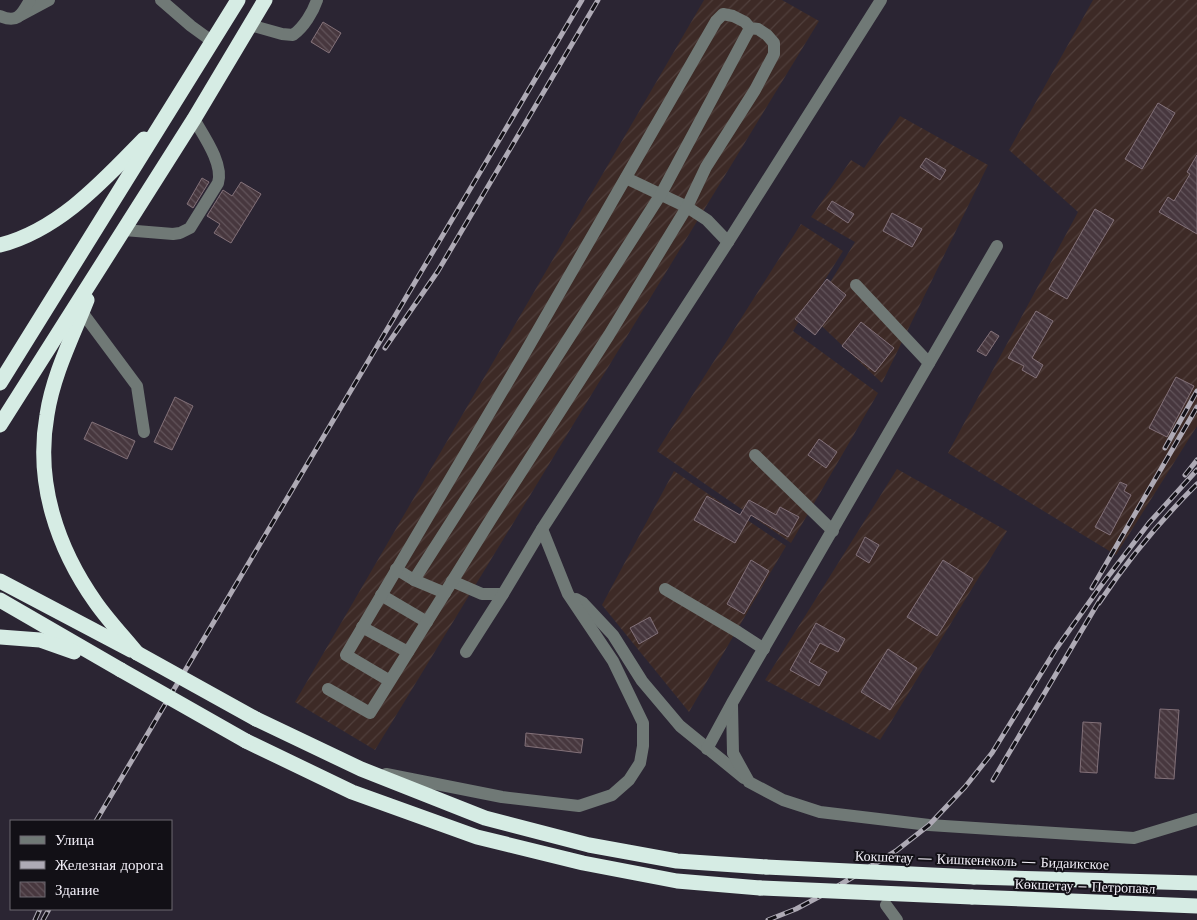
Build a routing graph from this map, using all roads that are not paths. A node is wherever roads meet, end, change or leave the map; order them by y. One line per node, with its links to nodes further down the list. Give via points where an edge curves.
1 (30, 0): 8 (street)
2 (49, 0): 8 (street)
3 (161, 0): 12 (street)
4 (238, 0): 12 (highway)
5 (265, 0): 10 (highway)
6 (317, 0): 10 (street, via 301,28 293,35)
7 (881, 0): 19 (street)
8 (21, 15): 9 (street, via 11,19)
9 (0, 16)
10 (250, 25): 14 (highway)
11 (750, 28): 15 (street, via 745,22 723,14 716,22); 16 (street); 17 (street, via 767,35 774,43 774,54 706,167)
12 (213, 42): 13 (highway)
13 (164, 118): 20 (highway, via 78,204 34,231); 26 (highway)
14 (194, 119): 18 (highway); 18 (street, via 220,177 190,228 173,234)
15 (626, 178): 16 (street); 32 (street)
16 (661, 194): 17 (street); 33 (street)
17 (687, 206): 19 (street); 35 (street)
18 (124, 230): 22 (highway)
19 (728, 242): 30 (street)
20 (0, 245)
21 (996, 246): 25 (street)
22 (103, 263): 24 (highway); 27 (highway)
23 (856, 285): 25 (street)
24 (82, 312): 28 (street, via 137,386); 48 (highway, via 58,370 46,416 43,466 52,516 66,554 96,602)
25 (929, 363): 31 (street)
26 (0, 383)
27 (0, 425)
28 (144, 432)
29 (755, 456): 31 (street)
30 (542, 529): 38 (street); 39 (street)
31 (833, 531): 45 (street)
32 (396, 569): 33 (street); 40 (street)
33 (414, 580): 37 (street)
34 (0, 581): 48 (highway, Кокшетау — Кишкенеколь — Бидаикское)
35 (452, 581): 37 (street); 38 (street, via 482,594)
36 (665, 589): 45 (street)
37 (445, 593): 42 (street)
38 (503, 594): 47 (street)
39 (568, 594): 53 (street, via 583,603 614,635 642,681 680,726); 54 (street, via 613,662 644,723 640,763 629,780 612,795 579,806 502,797)
40 (381, 595): 42 (street); 43 (street)
41 (0, 600): 49 (highway)
42 (427, 622): 46 (street)
43 (362, 627): 46 (street); 50 (street, via 346,655)
44 (0, 637): 49 (highway, via 40,640)
45 (764, 649): 52 (street)
46 (408, 652): 50 (street)
47 (466, 652)
48 (137, 653): 54 (highway, Кокшетау — Кишкенеколь — Бидаикское, bridge, via 256,719)
49 (121, 670): 59 (highway, Көкшетау – Петропавл, bridge, via 246,741 352,792 478,837 583,863 667,879 760,888)
50 (390, 681): 51 (street, via 370,713)
51 (328, 689)
52 (732, 703): 53 (street); 55 (street, via 733,753)
53 (707, 749): 55 (street)
54 (362, 769): 57 (highway, Кокшетау — Кишкенеколь — Бидаикское, bridge, via 485,818 588,845 677,861 974,877)
55 (749, 782): 56 (street, via 783,800 820,812 929,825 1134,838)
56 (1197, 819)
57 (1197, 883)
58 (886, 905): 60 (street)
59 (1197, 906)
60 (897, 920)

